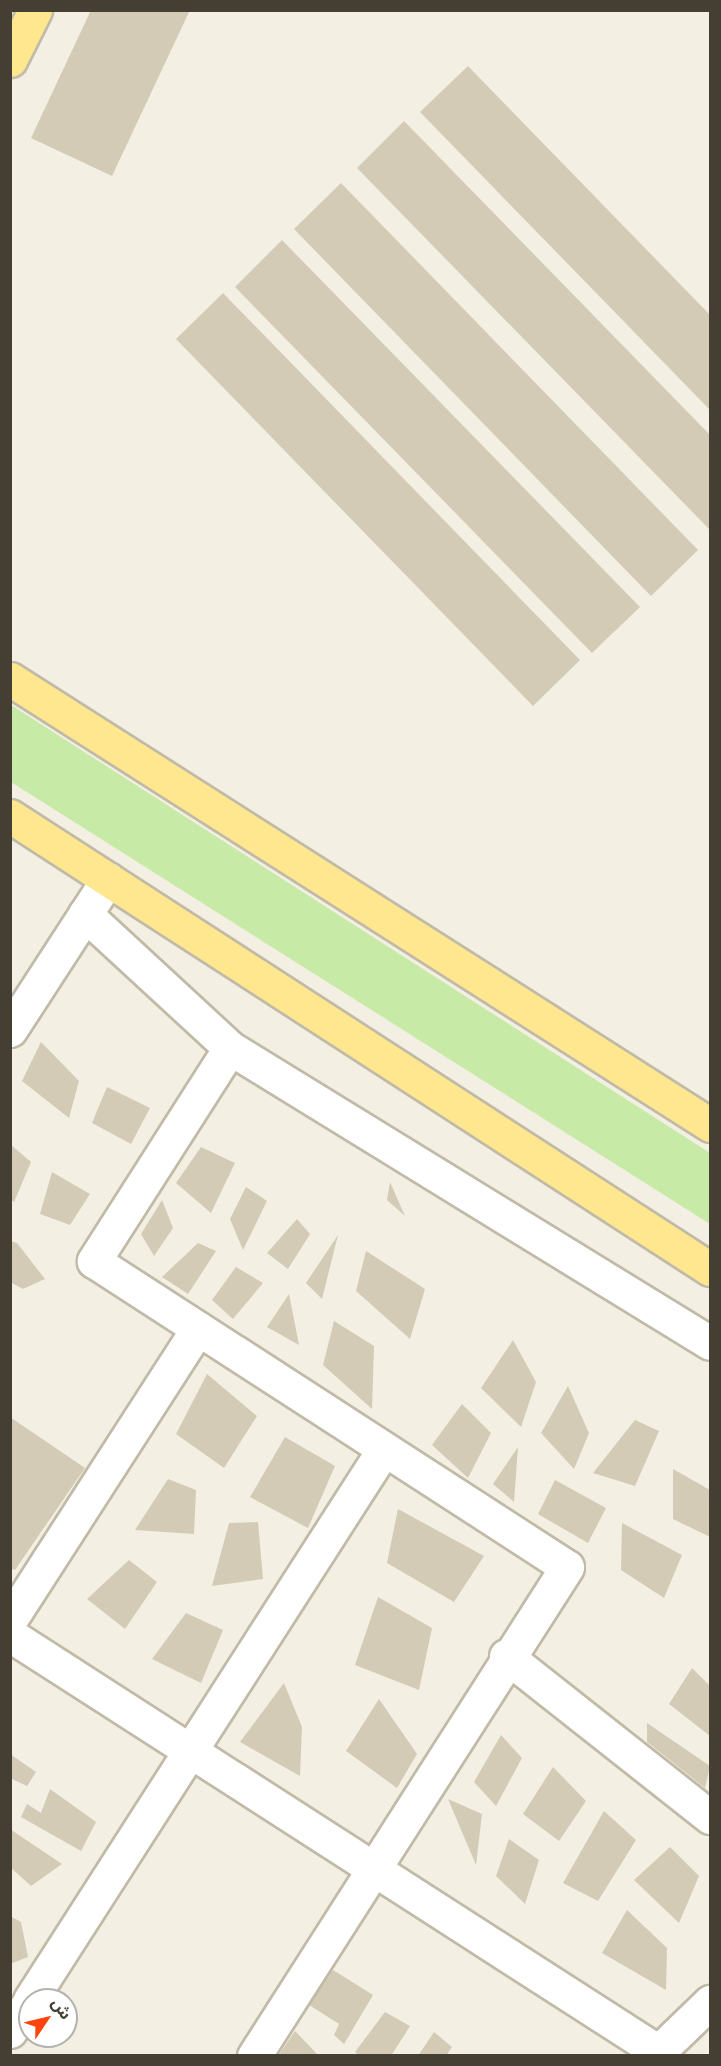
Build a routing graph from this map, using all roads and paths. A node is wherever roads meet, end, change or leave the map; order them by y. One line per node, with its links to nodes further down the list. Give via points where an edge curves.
1 (34, 10): 2 (main road)
2 (10, 60)
3 (10, 679): 9 (main road)
4 (10, 816): 5 (main road)
5 (108, 879): 6 (street); 10 (main road)
6 (85, 914): 7 (street); 8 (street)
7 (10, 1030)
8 (230, 1048): 11 (street, via 94,1261); 12 (street)
9 (711, 1125)
10 (711, 1269)
11 (198, 1328): 13 (street); 14 (street)
12 (711, 1343)
13 (384, 1449): 16 (street, via 567,1567); 17 (street)
14 (10, 1620)
15 (10, 1635): 17 (street)
16 (506, 1656): 18 (street); 19 (street)
17 (190, 1751): 19 (street); 20 (street)
18 (711, 1816)
19 (374, 1869): 22 (street); 23 (street)
20 (38, 1988)
21 (711, 2002): 22 (street)
22 (656, 2053)
23 (254, 2055)

